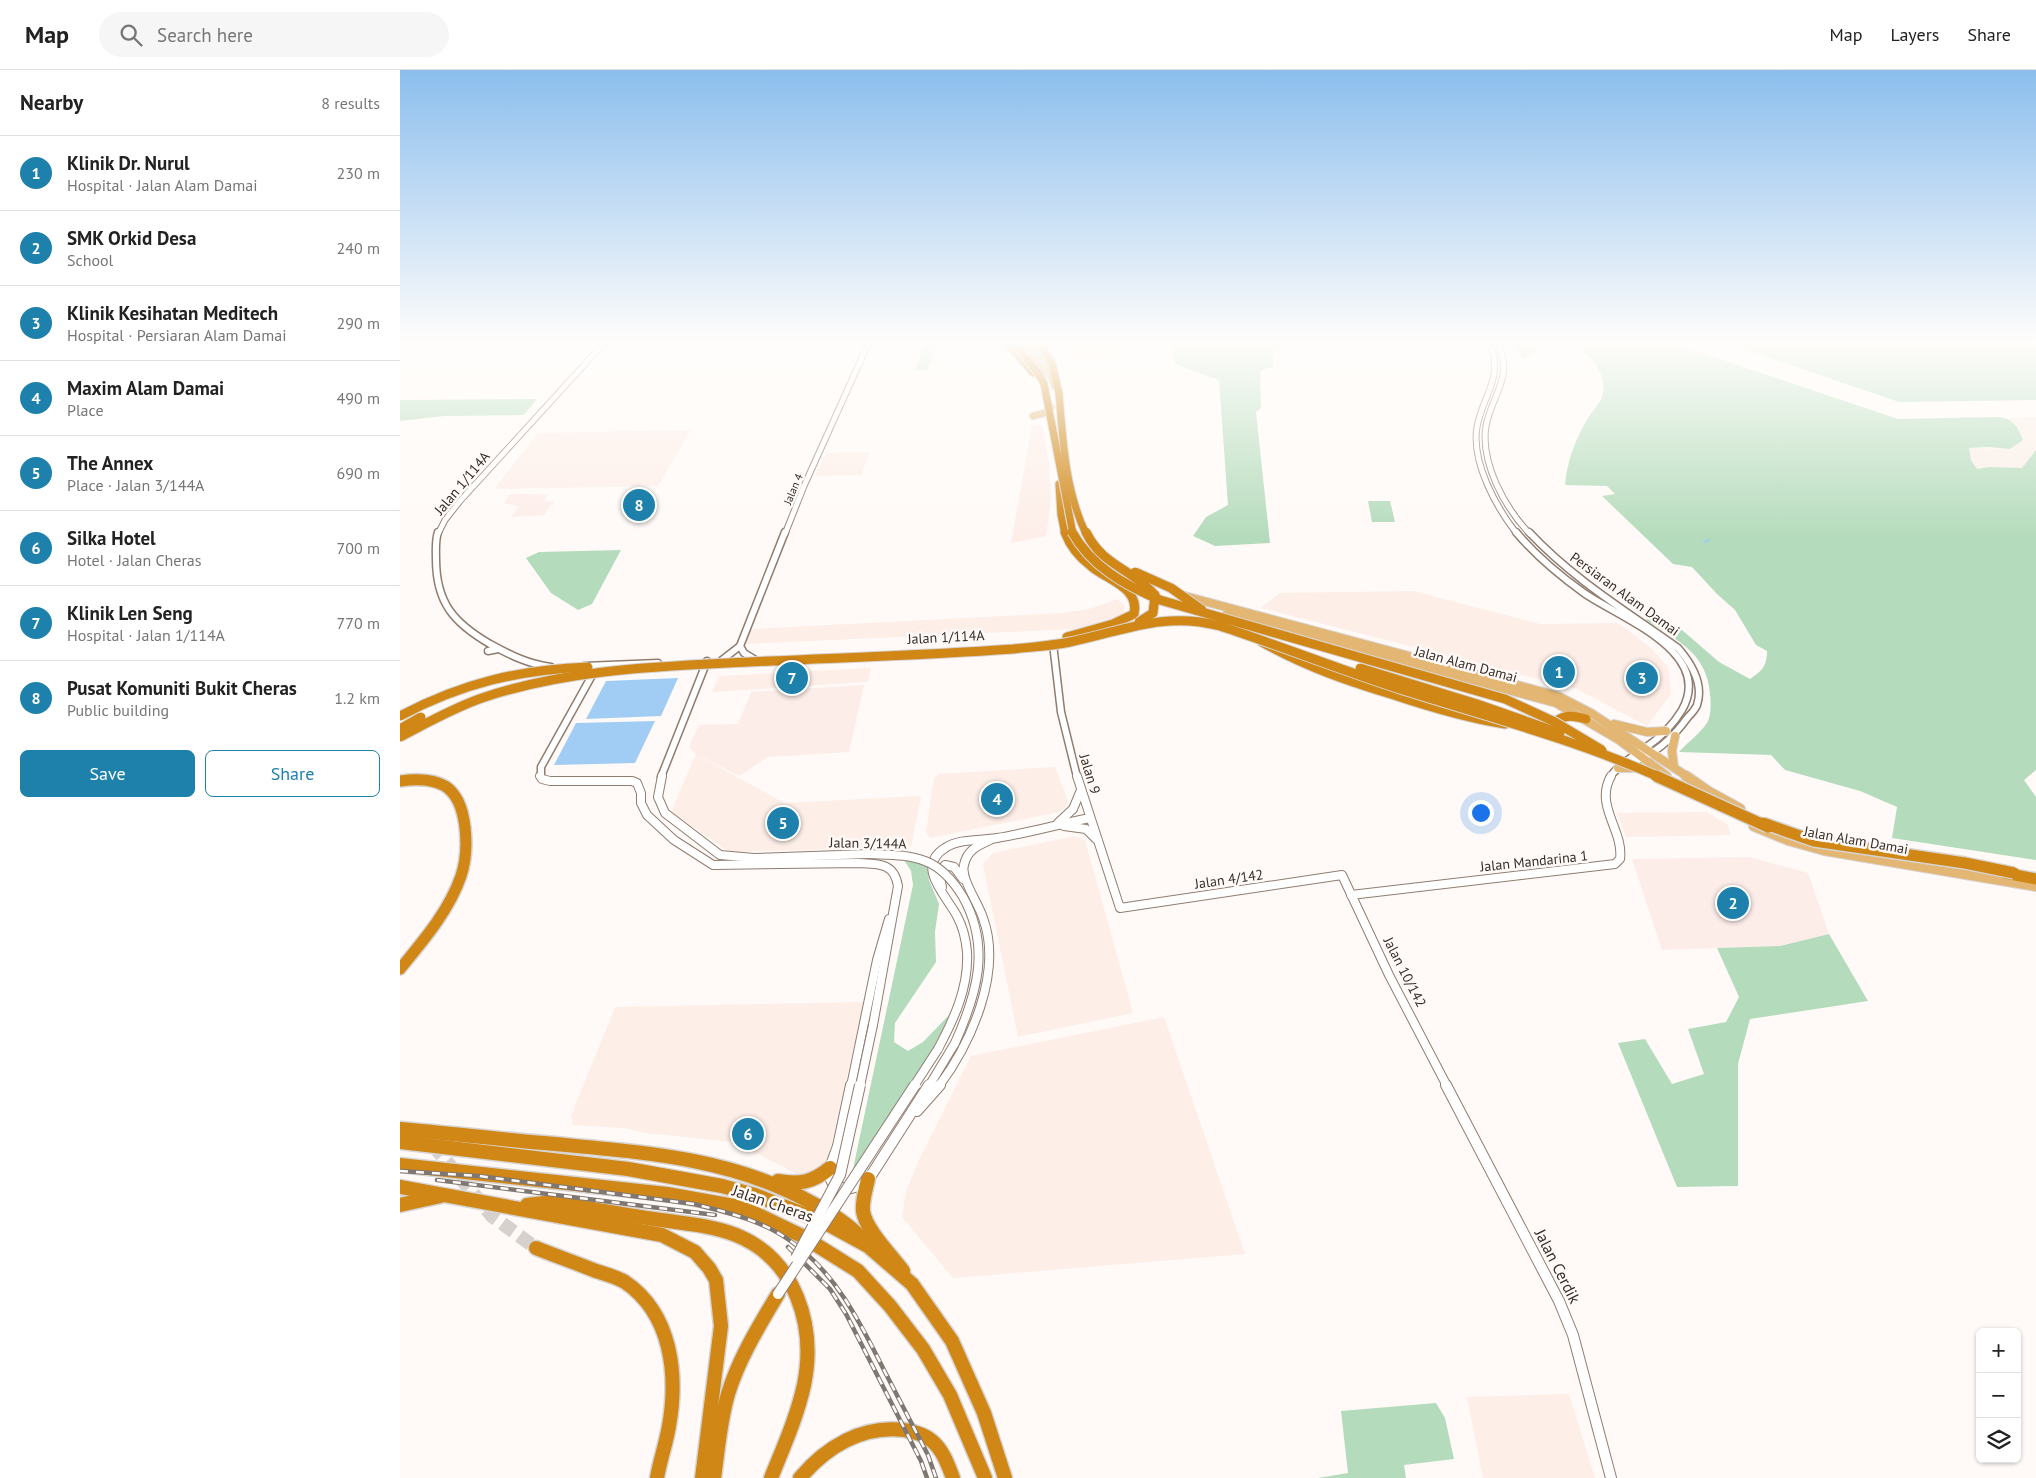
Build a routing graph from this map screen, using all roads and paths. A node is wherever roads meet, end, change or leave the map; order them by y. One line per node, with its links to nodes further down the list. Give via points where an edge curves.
1 (1051, 407): 10 (main road, Jalan Alam Damai); 10 (main road, via 1036,418 1049,422)
2 (544, 408): 21 (street, Jalan 1/114A, via 444,522 437,536 435,566 444,602 465,630)
3 (839, 408): 20 (street, Jalan 4)
4 (1045, 408): 17 (highway, bridge, via 1065,533 1082,559 1128,590 1136,608 1134,614 1123,621)
5 (1048, 408): 37 (highway, bridge, via 1071,531 1076,544 1106,571 1152,598 1505,698 1574,731)
6 (1059, 408): 12 (main road, Jalan Alam Damai, via 1078,524 1085,538 1098,554)
7 (1061, 408): 11 (highway, bridge)
8 (1484, 408): 32 (street, Persiaran Alam Damai, via 1477,427 1483,468 1491,493 1522,539 1555,571 1658,640 1679,658 1686,670 1690,691 1684,706)
9 (1493, 408): 33 (street, Persiaran Alam Damai, via 1485,435 1489,462 1499,488 1520,521 1554,558 1585,584 1678,648 1687,658 1698,695 1696,707)
10 (1054, 428): 12 (main road, Jalan Alam Damai, via 1073,530 1079,542 1111,571)
11 (1070, 485): 15 (highway, bridge, via 1088,540 1102,556 1142,582 1155,596 1152,613); 16 (highway, bridge, via 1090,532 1104,552)
12 (1166, 594): 13 (main road, Jalan Alam Damai); 14 (street, Jalan 1/114A); 30 (main road, Jalan Alam Damai, via 1534,688 1558,696)
13 (1180, 603): 14 (main road); 29 (main road, Jalan Alam Damai, via 1556,703)
14 (1155, 607): 19 (street, Jalan 1/114A, via 1133,626 1118,633)
15 (1136, 624): 18 (highway, bridge, via 1188,620 1217,625); 34 (highway, bridge, via 1055,645 626,668 566,676 490,696 450,711)
16 (1232, 626): 17 (highway, bridge, via 1190,618 1161,618); 49 (highway, bridge, via 1544,726 1613,752 1767,825 1814,840)
17 (1088, 632): 27 (highway, bridge, via 1052,642 968,651)
18 (1259, 640): 29 (highway, bridge, via 1289,659 1444,712 1539,727 1551,726 1559,717 1566,715); 37 (highway, bridge)
19 (1052, 644): 23 (street, Jalan 1/114A); 43 (street, Jalan 9, via 1066,736)
20 (740, 646): 23 (street, via 744,653); 24 (street)
21 (498, 648): 22 (street); 26 (street, Jalan 1/114A, via 518,660 542,666)
22 (488, 651)
23 (754, 658): 24 (street, Jalan 1/114A)
24 (722, 660): 25 (street, Jalan 1/114A)
25 (707, 661): 26 (street, Jalan 1/114A); 58 (street, Jalan 3/144A, bridge, via 658,786 660,806 665,813 720,855 754,858 868,854 907,856 926,862 949,877 972,915 979,938 979,968 969,1013 955,1043)
26 (598, 666): 55 (street, Jalan 3/144A, via 541,767 542,779 636,783 647,815 674,840 713,865 858,863 887,866 898,877)
27 (626, 667): 28 (highway, bridge, via 555,668 500,676 446,693); 31 (highway, bridge, via 542,676 498,687 444,707)
28 (400, 716)
29 (1586, 719): 35 (main road, Jalan Alam Damai)
30 (1604, 721): 32 (main road, via 1647,732); 36 (main road, Jalan Alam Damai)
31 (400, 729)
32 (1666, 731): 36 (street, Persiaran Alam Damai)
33 (1675, 736): 36 (street, Persiaran Alam Damai); 40 (main road, via 1671,746)
34 (400, 738)
35 (1619, 740): 38 (main road, Jalan Alam Damai); 39 (main road, via 1623,749)
36 (1650, 750): 38 (street); 40 (main road, Jalan Alam Damai)
37 (1611, 756): 49 (highway, bridge, via 1768,827 1815,843)
38 (1639, 757): 39 (street); 41 (main road, Jalan Alam Damai)
39 (1621, 765): 41 (main road); 52 (street, Jalan Mandarina 1, via 1608,781 1606,801 1619,845 1619,863)
40 (1674, 766): 49 (main road, Jalan Alam Damai, via 1709,792 1753,816 1804,835 1876,850 1992,865)
41 (1660, 772): 50 (main road, Jalan Alam Damai, via 1702,799 1781,839 1821,850 1969,872)
42 (404, 780): 56 (highway, via 423,780 447,787 459,802 465,824 466,848 462,874 448,903 426,938)
43 (1081, 790): 44 (street, Jalan 9); 45 (street, via 1073,810)
44 (1090, 818): 45 (street); 47 (street, Jalan 9)
45 (1055, 825): 46 (street); 47 (street, via 1086,830)
46 (995, 838): 51 (street, via 976,846 965,857 963,870); 53 (street, via 964,841 946,847 938,855 932,875)
47 (1098, 841): 54 (street, Jalan 9)
48 (1342, 875): 52 (street, Jalan 10/142); 54 (street, Jalan 4/142)
49 (2036, 877)
50 (2036, 886)
51 (970, 891): 53 (street, via 954,867 945,865 938,874); 58 (street, via 986,929 987,973 983,998 963,1048 930,1098)
52 (1351, 895): 57 (street, Jalan 10/142)
53 (946, 899): 72 (street, bridge, via 964,933 967,954 963,997 955,1018 938,1050)
54 (1120, 908)
55 (892, 911): 62 (street, Jalan 3/144A, via 877,960 838,1146); 72 (street, Jalan 3/144A, bridge, via 873,1025 840,1175)
56 (400, 969)
57 (1445, 1081): 83 (street, Jalan Cerdik, via 1573,1335)
58 (909, 1118): 64 (street, Jalan 3/144A)
59 (400, 1129): 63 (highway, via 665,1154 721,1164)
60 (400, 1142): 69 (highway, Jalan Cheras, via 628,1169 722,1186 801,1212)
61 (400, 1166): 81 (highway, Jalan Cheras, via 703,1200 752,1212 802,1236 858,1271 923,1349 950,1396)
62 (830, 1168): 63 (highway, via 812,1182 802,1184); 64 (street, via 830,1181 843,1189)
63 (760, 1178): 69 (highway, via 807,1199 855,1230)
64 (868, 1179): 71 (highway, via 864,1214)
65 (400, 1187): 66 (highway)
66 (447, 1195): 67 (highway); 68 (highway)
67 (400, 1205)
68 (517, 1206): 75 (highway, via 662,1235 695,1252 709,1268 716,1280 721,1326); 78 (highway, via 553,1202 713,1228 746,1239 774,1258 796,1288 806,1330 806,1355 804,1384)
69 (868, 1246): 71 (highway, Jalan Cheras)
70 (536, 1248): 74 (highway, via 632,1286 646,1299 662,1327 671,1360 673,1394)
71 (912, 1284): 82 (highway, Jalan Cheras, via 952,1341 984,1413)
72 (778, 1294): 73 (highway, via 743,1355 731,1385)
73 (719, 1443): 76 (highway); 77 (highway)
74 (656, 1478)
75 (702, 1478)
76 (714, 1478)
77 (717, 1478)
78 (771, 1478)
79 (800, 1478): 80 (highway, via 835,1444 867,1431 900,1428 928,1438 942,1452)
80 (954, 1478)
81 (985, 1478)
82 (1005, 1478)
83 (1611, 1478)

